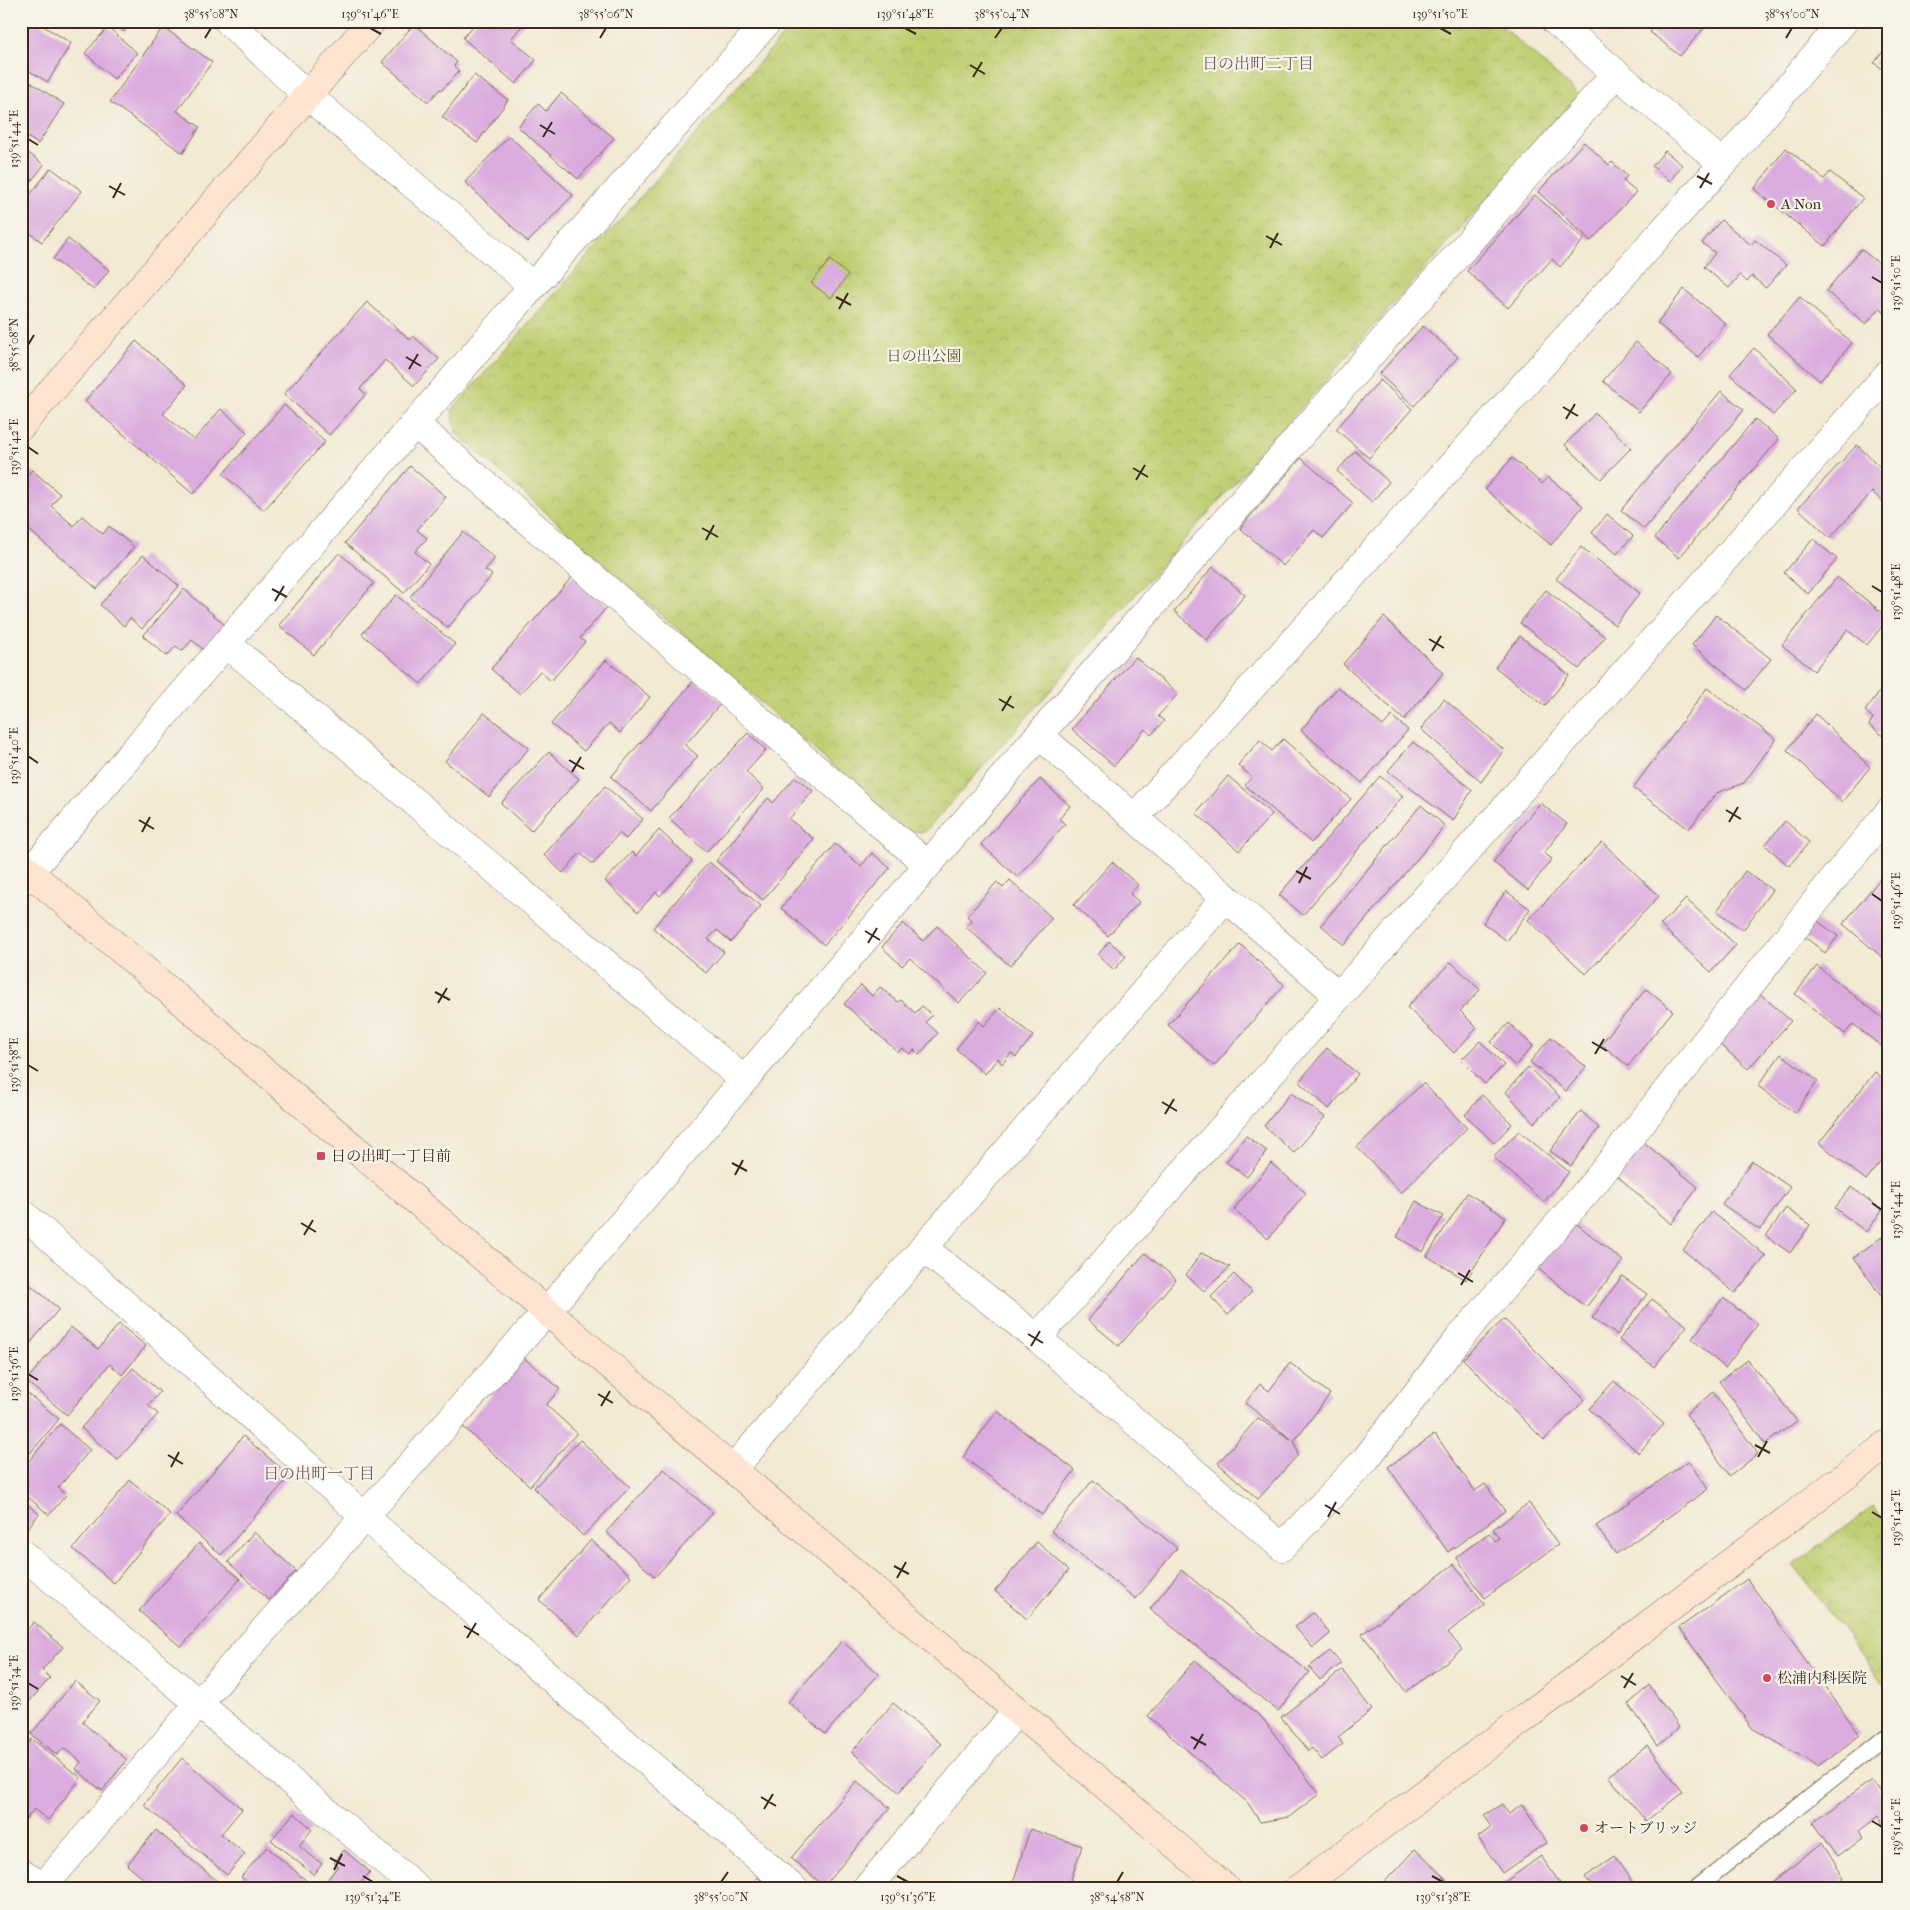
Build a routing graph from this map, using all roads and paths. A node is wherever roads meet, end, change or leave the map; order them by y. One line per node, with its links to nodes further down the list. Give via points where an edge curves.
1 (228, 21): 7 (street)
2 (372, 21): 7 (street)
3 (768, 21): 9 (street)
4 (1555, 21): 6 (street)
5 (1844, 21): 8 (street)
6 (1616, 73): 8 (street); 14 (street)
7 (307, 95): 9 (street); 12 (street)
8 (1723, 164): 16 (street)
9 (533, 286): 11 (street)
10 (1889, 374): 20 (street)
11 (415, 424): 13 (street); 17 (street)
12 (21, 426)
13 (226, 643): 18 (street); 21 (street)
14 (1040, 735): 16 (street); 17 (street)
15 (1889, 812): 25 (street, via 1594,1184 1458,1340 1365,1460 1282,1546)
16 (1135, 817): 19 (street)
17 (928, 865): 21 (street)
18 (24, 873): 24 (street)
19 (1226, 897): 20 (street); 23 (street)
20 (1339, 996): 25 (street)
21 (744, 1080): 24 (street)
22 (21, 1212): 28 (street)
23 (923, 1248): 25 (street); 27 (street)
24 (546, 1311): 27 (street); 28 (street)
25 (1037, 1338)
26 (1889, 1443): 39 (street)
27 (733, 1469): 31 (street)
28 (364, 1516): 30 (street); 36 (street)
29 (21, 1553): 30 (street)
30 (199, 1703): 33 (street); 35 (street)
31 (1017, 1711): 37 (street); 38 (street)
32 (1889, 1734): 34 (lane)
33 (38, 1882)
34 (1702, 1887)
35 (418, 1889)
36 (794, 1889)
37 (866, 1889)
38 (1227, 1889)
39 (1298, 1889)

